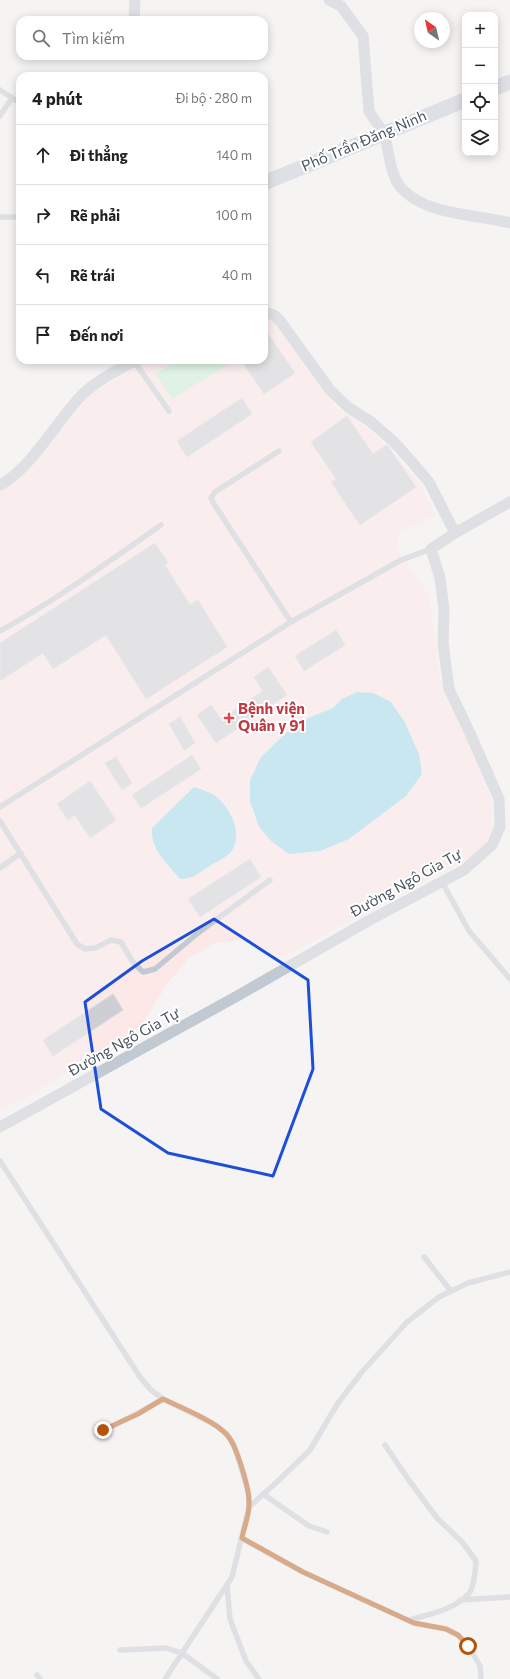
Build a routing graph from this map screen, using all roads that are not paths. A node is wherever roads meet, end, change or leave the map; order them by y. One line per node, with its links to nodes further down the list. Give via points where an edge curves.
1 (135, 0): 3 (street)
2 (329, 0): 11 (street, via 342,6 363,36 369,111)
3 (134, 16)
4 (510, 82): 5 (street)
5 (498, 87)
6 (0, 90): 7 (lane)
7 (12, 98): 8 (lane); 10 (lane)
8 (16, 101)
9 (462, 101): 11 (street, Phố Trần Đăng Ninh)
10 (0, 116)
11 (383, 133): 12 (street, Phố Trần Đăng Ninh); 15 (street, via 397,182 413,198 430,207)
12 (268, 181)
13 (16, 217): 14 (lane)
14 (0, 218)
15 (510, 223)
16 (268, 313): 24 (street, via 281,322 330,390 394,442 412,462 429,482)
17 (130, 364): 21 (street, via 90,387 22,468)
18 (137, 364): 19 (lane)
19 (169, 411)
20 (279, 451): 26 (lane, via 215,492 211,498)
21 (0, 485)
22 (507, 504): 24 (street)
23 (161, 524): 27 (lane, via 77,584)
24 (455, 532): 25 (street)
25 (431, 549): 26 (lane, via 401,560); 33 (street, Đường Ngô Gia Tự, via 440,578 444,609 443,643 449,690 499,799 500,827 492,845 464,870)
26 (291, 622): 28 (lane)
27 (0, 631)
28 (0, 807)
29 (0, 820): 30 (lane)
30 (21, 853): 31 (lane); 32 (lane, via 77,944 84,949 94,948 111,940 121,942 132,961 143,972 155,968)
31 (0, 868)
32 (270, 880)
33 (442, 882): 34 (lane, via 469,931); 35 (street, Đường Ngô Gia Tự)
34 (510, 979)
35 (0, 1127)
36 (0, 1161): 40 (lane, via 140,1377)
37 (424, 1257): 39 (lane)
38 (510, 1272): 39 (lane, via 468,1283)
39 (452, 1291): 43 (lane, via 438,1297 407,1322 338,1403 310,1450)
40 (163, 1399): 41 (lane); 44 (lane, via 216,1425 227,1434 234,1445 247,1487)
41 (103, 1430)
42 (385, 1445): 49 (lane, via 437,1518 462,1542 476,1562 474,1580 469,1592)
43 (263, 1494): 44 (lane); 45 (lane, via 309,1526)
44 (249, 1507): 46 (lane)
45 (327, 1532)
46 (242, 1538): 47 (lane, via 232,1577); 50 (lane, via 303,1572)
47 (227, 1586): 52 (lane); 55 (lane, via 230,1619 246,1661)
48 (510, 1597): 49 (lane)
49 (460, 1600): 50 (lane, via 446,1609)
50 (409, 1620): 56 (lane, via 446,1629 458,1635 480,1666)
51 (120, 1650): 52 (lane, via 166,1648)
52 (182, 1653): 53 (lane); 54 (lane)
53 (165, 1679)
54 (217, 1679)
55 (259, 1679)
56 (481, 1679)

